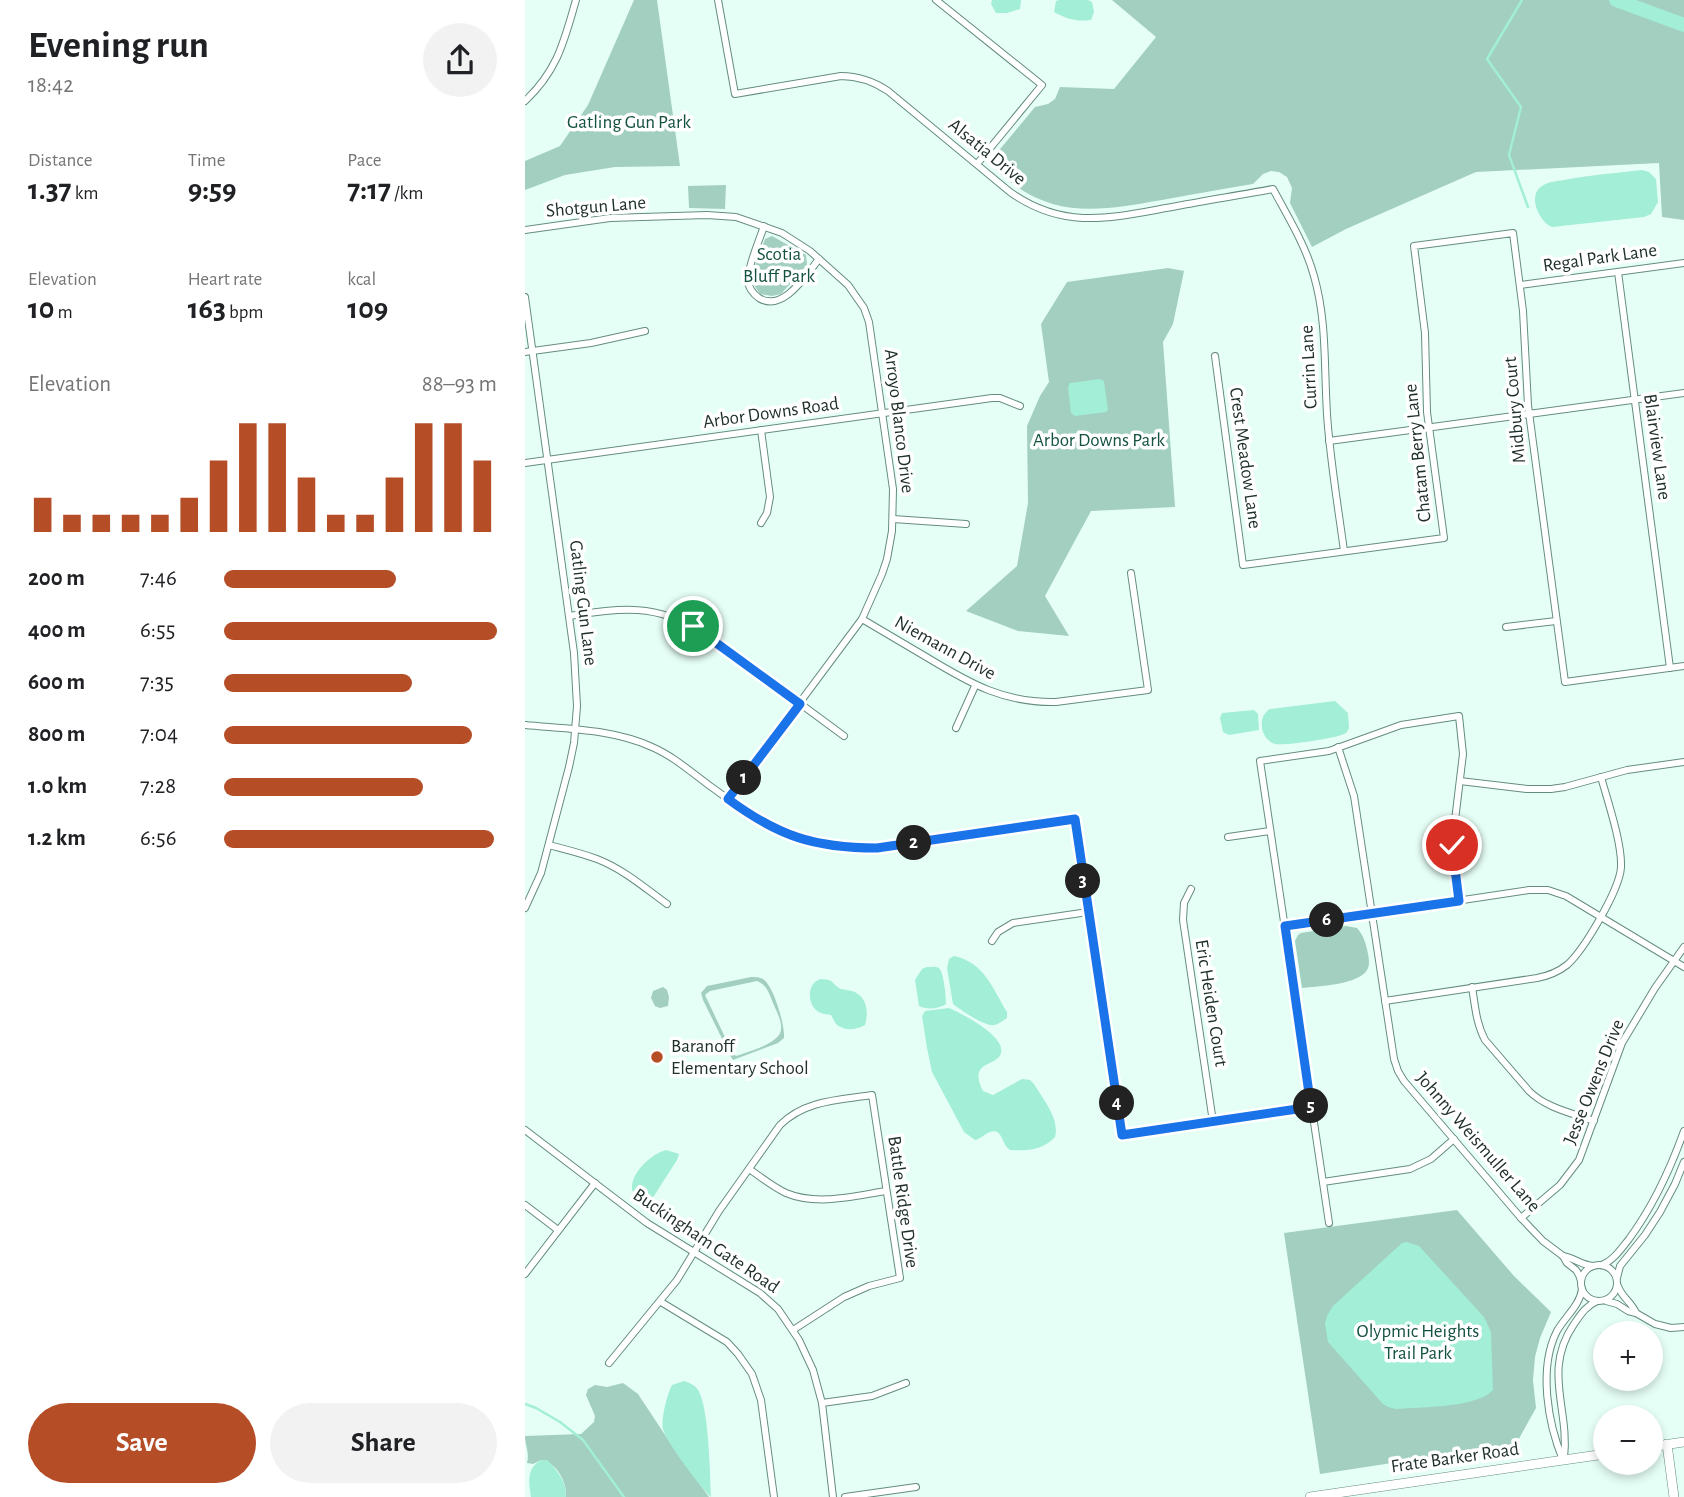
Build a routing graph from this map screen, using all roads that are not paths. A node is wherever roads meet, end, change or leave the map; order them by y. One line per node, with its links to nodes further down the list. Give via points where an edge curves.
1 (576, 0): 4 (street, via 557,60)
2 (718, 0): 5 (street, Alsatia Drive, via 735,94 831,77 860,77 879,84)
3 (936, 0): 5 (street, via 1042,85)
4 (525, 101)
5 (977, 164): 6 (street, Alsatia Drive, via 1016,197 1075,218 1110,218)
6 (1273, 189): 26 (street, Currin Lane, via 1314,273 1325,348)
7 (671, 217): 8 (street, Arroyo Blanco Drive, via 736,217); 9 (street, Shotgun Lane, via 601,219)
8 (764, 226): 11 (street, Arroyo Blanco Drive, via 796,241); 11 (street, via 748,276 757,297 769,302 783,299)
9 (525, 230)
10 (1414, 246): 14 (street, Midbury Court, via 1513,233); 24 (street, Chatam Berry Lane, via 1425,334)
11 (819, 259): 22 (street, Arroyo Blanco Drive, via 848,285 864,308)
12 (1684, 263): 13 (street, Regal Park Lane)
13 (1618, 272): 14 (street, Regal Park Lane); 20 (street, Blairview Lane)
14 (1520, 285): 23 (street, Midbury Court)
15 (525, 297): 17 (street, Gatling Gun Lane)
16 (645, 331): 17 (street)
17 (529, 351): 27 (street, Gatling Gun Lane)
18 (1215, 356): 33 (street, Crest Meadow Lane)
19 (1684, 393): 20 (street)
20 (1635, 400): 23 (street); 40 (street, Blairview Lane)
21 (1020, 406): 22 (street, Arbor Downs Road, via 992,398)
22 (883, 413): 25 (street, Arbor Downs Road); 29 (street, Arroyo Blanco Drive)
23 (1529, 414): 24 (street); 37 (street, Midbury Court)
24 (1429, 427): 26 (street); 32 (street, Chatam Berry Lane, via 1444,538)
25 (761, 430): 27 (street, Arbor Downs Road); 30 (street, via 770,497)
26 (1329, 441): 32 (street, Currin Lane)
27 (548, 460): 28 (street, Arbor Downs Road); 35 (street, Gatling Gun Lane)
28 (525, 463)
29 (893, 519): 31 (street); 36 (street, Arroyo Blanco Drive, via 882,575)
30 (761, 523)
31 (967, 524)
32 (1344, 551): 33 (street, Chatam Berry Lane)
33 (1243, 565)
34 (1131, 573): 41 (street, Niemann Drive, via 1148,690 1043,703)
35 (569, 616): 42 (street, via 622,609 667,615 703,632); 45 (street, Gatling Gun Lane, via 577,686)
36 (862, 619): 41 (street, Niemann Drive); 42 (street, Arroyo Blanco Drive)
37 (1556, 621): 38 (street); 40 (street, Midbury Court, via 1565,682)
38 (1506, 627)
39 (1684, 666): 40 (street)
40 (1671, 668)
41 (975, 686): 44 (street)
42 (800, 704): 46 (street); 51 (street, Arroyo Blanco Drive)
43 (525, 725): 45 (street)
44 (956, 728)
45 (575, 730): 51 (street, via 612,734 651,746); 54 (street, Gatling Gun Lane)
46 (844, 736)
47 (1338, 747): 50 (street, via 1401,725 1459,716); 52 (street, via 1260,761); 60 (street, Johnny Weismuller Lane, via 1354,796)
48 (1684, 762): 49 (street)
49 (1601, 777): 50 (street, via 1539,789); 61 (street, via 1620,848 1621,870)
50 (1460, 781): 56 (street, via 1452,845)
51 (728, 799): 59 (street, via 775,829 807,841 846,847 889,846 1075,819)
52 (1270, 831): 53 (street); 62 (street)
53 (1228, 836)
54 (548, 845): 57 (street, via 611,865); 58 (street, Gatling Gun Lane)
55 (1191, 889): 71 (street, Eric Heiden Court, via 1183,920)
56 (1459, 901): 60 (street); 61 (street, via 1548,890)
57 (667, 904)
58 (525, 908)
59 (1088, 912): 63 (street, via 1013,923); 71 (street, via 1122,1135)
60 (1372, 913): 62 (street); 68 (street, Johnny Weismuller Lane)
61 (1601, 916): 65 (street); 67 (street, via 1578,953 1556,972)
62 (1285, 926): 69 (street)
63 (992, 941)
64 (1684, 947): 65 (street, Jesse Owens Drive)
65 (1675, 961): 66 (street); 70 (street, Jesse Owens Drive, via 1622,1043)
66 (1684, 967)
67 (1472, 987): 68 (street); 70 (street, via 1485,1040 1529,1091 1547,1104)
68 (1385, 1001): 74 (street, Johnny Weismuller Lane, via 1398,1071)
69 (1311, 1107): 71 (street); 77 (street)
70 (1594, 1121): 81 (street, Jesse Owens Drive, via 1573,1168)
71 (1213, 1122)
72 (525, 1130): 78 (street, Buckingham Gate Road)
73 (1684, 1131): 86 (street, via 1652,1206 1616,1255)
74 (1454, 1139): 77 (street, via 1410,1169); 81 (street, Johnny Weismuller Lane)
75 (1684, 1162): 89 (street, via 1660,1212 1619,1266)
76 (749, 1169): 79 (street, via 786,1193 804,1198 823,1200); 79 (street, Battle Ridge Drive, via 792,1114 815,1104 872,1096); 84 (street)
77 (1323, 1182): 82 (street)
78 (595, 1183): 83 (street); 84 (street, Buckingham Gate Road)
79 (886, 1191): 95 (street, Battle Ridge Drive, via 900,1278 844,1297)
80 (525, 1205): 83 (street)
81 (1521, 1218): 85 (street, Johnny Weismuller Lane)
82 (1329, 1223)
83 (558, 1230): 88 (street)
84 (694, 1252): 92 (street); 95 (street, Buckingham Gate Road, via 760,1293)
85 (1563, 1256): 87 (street, Johnny Weismuller Lane); 90 (street, Johnny Weismuller Lane)
86 (1602, 1265): 87 (street); 89 (street, via 1611,1269)
87 (1593, 1266): 90 (street, via 1585,1272)
88 (525, 1274)
89 (1617, 1281): 91 (street, via 1613,1295); 93 (street)
90 (1582, 1285): 91 (street, via 1588,1297); 103 (street, via 1579,1299 1556,1334 1548,1361 1548,1395)
91 (1601, 1301): 93 (street); 103 (street, via 1583,1310 1558,1363 1566,1441)
92 (661, 1302): 96 (street); 105 (street, via 727,1342 752,1374 761,1400)
93 (1636, 1313): 94 (street, via 1663,1327)
94 (1684, 1327)
95 (793, 1330): 98 (street, Buckingham Gate Road, via 813,1370)
96 (609, 1363)
97 (906, 1383): 98 (street, via 872,1396)
98 (822, 1403): 106 (street, Buckingham Gate Road)
99 (1684, 1442): 100 (street)
100 (1667, 1444): 101 (street); 109 (street)
101 (1663, 1445)
102 (1593, 1456): 103 (street, Frate Barker Road)
103 (1563, 1460): 108 (street, Frate Barker Road)
104 (916, 1487): 107 (street)
105 (774, 1497)
106 (833, 1497)
107 (845, 1497)
108 (1310, 1497)
109 (1674, 1497)

